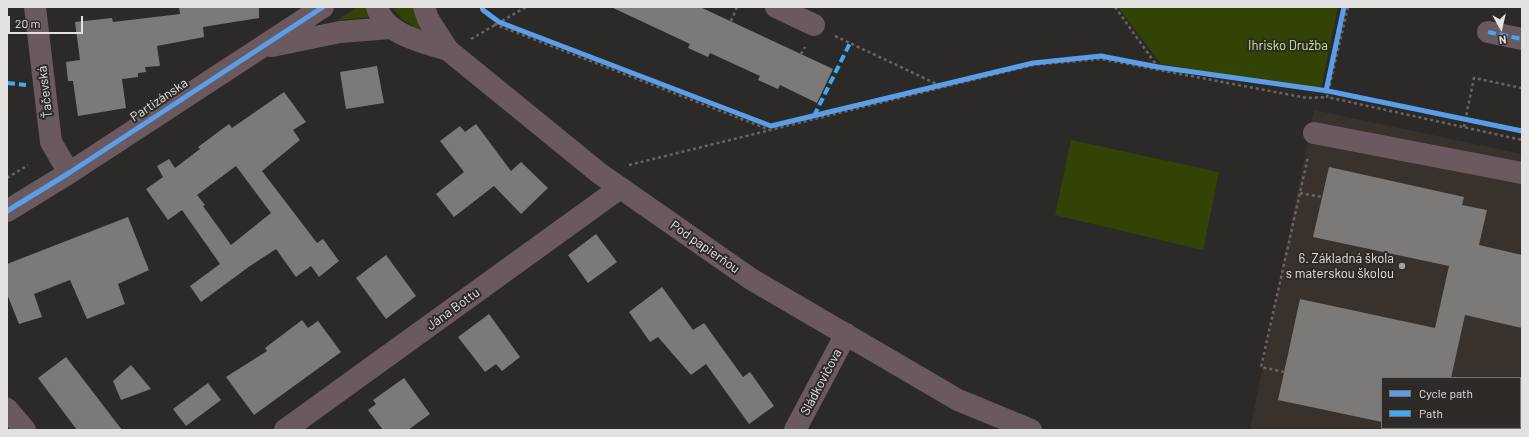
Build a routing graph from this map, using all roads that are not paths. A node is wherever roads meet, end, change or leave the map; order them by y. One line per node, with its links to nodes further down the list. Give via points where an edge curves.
1 (35, 7): 13 (street, Ťačevská, via 51,142)
2 (323, 7): 11 (street, Partizánska)
3 (377, 7): 7 (street)
4 (424, 7): 10 (street, Pod papierňou, via 428,19)
5 (776, 7): 6 (street)
6 (814, 25)
7 (391, 28): 10 (street, via 412,39); 11 (street, via 340,32)
8 (1488, 32): 9 (street)
9 (1522, 39)
10 (457, 46): 15 (street, Pod papierňou, via 599,173)
11 (255, 51): 13 (street, Partizánska)
12 (1314, 133): 14 (street)
13 (69, 173): 16 (street, Partizánska)
14 (1522, 173)
15 (620, 188): 17 (street, Pod papierňou, via 751,279); 20 (street, Jána Bottu)
16 (7, 211)
17 (846, 334): 21 (street, Sládkovičova); 22 (street, Pod papierňou, via 958,400)
18 (7, 408): 19 (street)
19 (25, 430)
20 (285, 430)
21 (795, 430)
22 (1031, 430)

